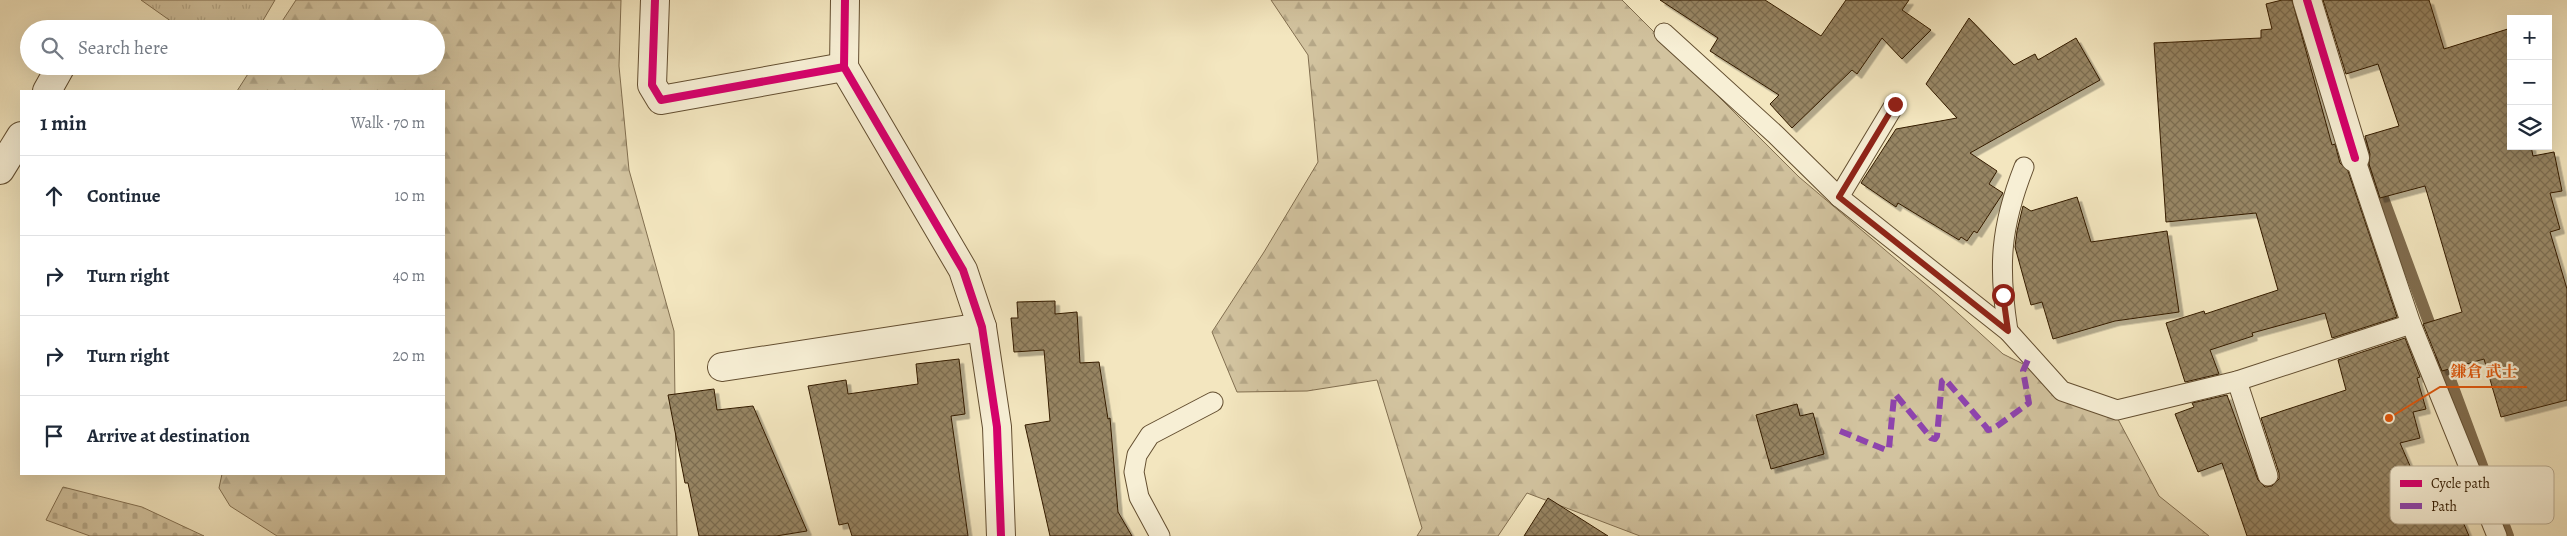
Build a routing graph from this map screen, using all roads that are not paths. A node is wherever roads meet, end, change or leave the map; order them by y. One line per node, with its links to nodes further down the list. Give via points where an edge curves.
1 (655, 0): 5 (street, via 652,85 661,100)
2 (845, 0): 5 (street)
3 (2307, 0): 10 (street)
4 (1664, 33): 13 (lane)
5 (844, 67): 15 (street, via 963,270)
6 (56, 75): 7 (street)
7 (48, 90)
8 (1895, 104): 13 (lane)
9 (20, 138): 12 (street)
10 (2355, 158): 14 (lane)
11 (2024, 167): 16 (lane, via 2012,198 2003,242 2003,295)
12 (0, 170)
13 (1839, 197): 16 (lane)
14 (2411, 324): 18 (lane); 20 (lane)
15 (982, 327): 17 (street); 23 (street, via 997,427)
16 (2008, 331): 18 (lane, via 2062,391 2117,410)
17 (722, 367)
18 (2237, 381): 21 (lane)
19 (1213, 402): 24 (lane, via 1150,435 1137,455 1134,472 1138,497)
20 (2469, 466)
21 (2268, 476)
22 (2492, 524): 25 (lane)
23 (1002, 536)
24 (1160, 536)
25 (2497, 536)

